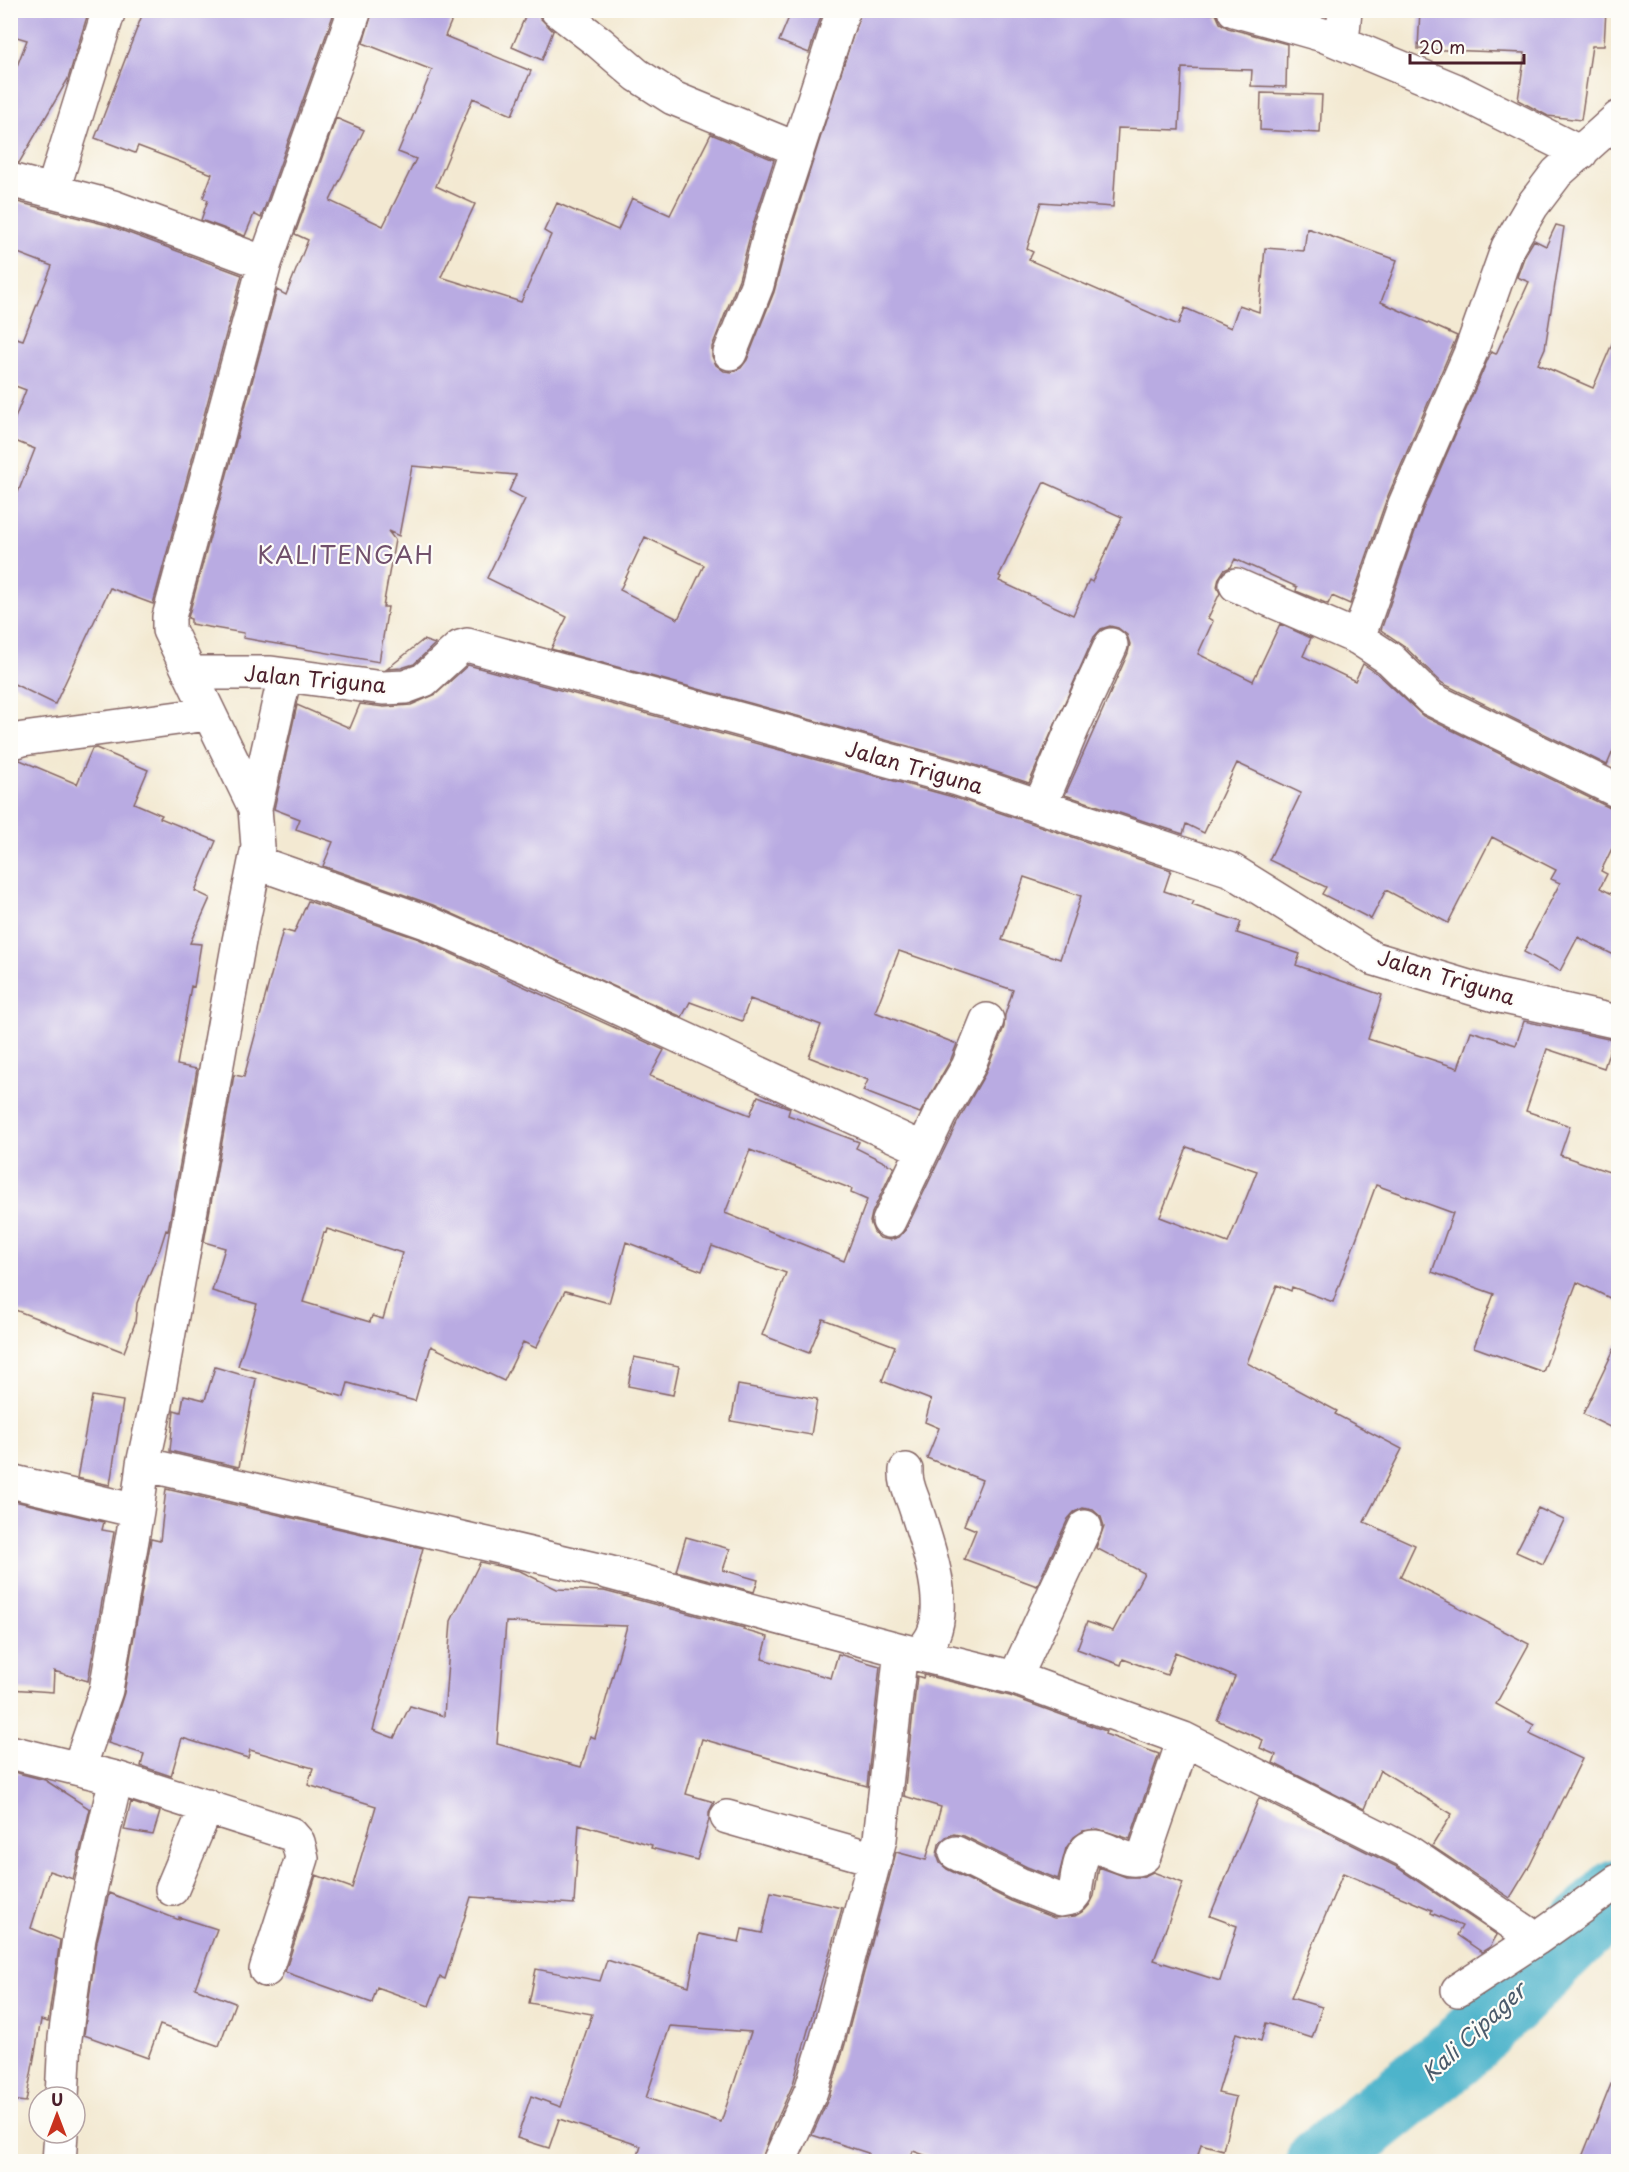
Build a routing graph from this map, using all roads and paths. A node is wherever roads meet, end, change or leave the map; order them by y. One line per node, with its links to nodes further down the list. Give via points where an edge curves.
1 (109, 10): 12 (street)
2 (356, 10): 13 (street)
3 (557, 10): 9 (street, via 637,75 673,98)
4 (843, 10): 9 (street)
5 (1234, 10): 7 (street)
6 (1345, 10): 7 (street)
7 (1342, 43): 10 (street, via 1455,90)
8 (1618, 118): 10 (street)
9 (797, 149): 14 (street, via 758,285)
10 (1581, 153): 16 (street, via 1557,173 1508,247 1470,354 1405,504)
11 (10, 180): 12 (street)
12 (53, 190): 13 (street, via 113,207)
13 (265, 263): 18 (street, via 169,617 169,630)
14 (730, 353)
15 (1236, 585): 16 (street)
16 (1358, 638): 22 (street, via 1390,659 1431,699)
17 (1111, 645): 23 (street)
18 (191, 673): 19 (street, Jalan Triguna); 20 (street)
19 (285, 675): 23 (street, Jalan Triguna, via 383,688 405,687 424,680 467,645 958,779); 24 (street)
20 (208, 714): 21 (street); 24 (street)
21 (10, 743)
22 (1618, 792)
23 (1040, 806): 27 (street, Jalan Triguna, via 1231,870 1372,958 1494,995)
24 (255, 808): 25 (street)
25 (255, 862): 28 (street, via 426,922); 30 (street, via 156,1406)
26 (987, 1020): 28 (street, via 968,1067)
27 (1618, 1022)
28 (923, 1149): 29 (street)
29 (889, 1221)
30 (142, 1464): 33 (street); 35 (street, via 607,1572)
31 (906, 1470): 35 (street, via 905,1480 934,1566 937,1620 933,1635)
32 (10, 1481): 33 (street)
33 (137, 1511): 39 (street, via 106,1690)
34 (1085, 1527): 36 (street)
35 (910, 1652): 36 (street); 44 (street)
36 (1015, 1678): 37 (street)
37 (1184, 1739): 43 (street, via 1144,1856 1129,1860 1097,1846 1090,1848 1084,1854 1071,1898 1060,1900 1019,1884); 47 (street, via 1405,1850)
38 (10, 1752): 39 (street)
39 (79, 1768): 40 (street)
40 (116, 1778): 41 (street); 50 (street, via 79,1938)
41 (207, 1806): 46 (street); 48 (street, via 291,1834 298,1842 302,1858)
42 (727, 1816): 44 (street)
43 (956, 1853)
44 (875, 1859): 53 (street, via 811,2091)
45 (1618, 1881): 47 (street)
46 (172, 1889)
47 (1536, 1939): 49 (street)
48 (266, 1970)
49 (1458, 1990)
50 (63, 2085)
51 (60, 2145): 52 (street)
52 (59, 2162)
53 (778, 2162)

